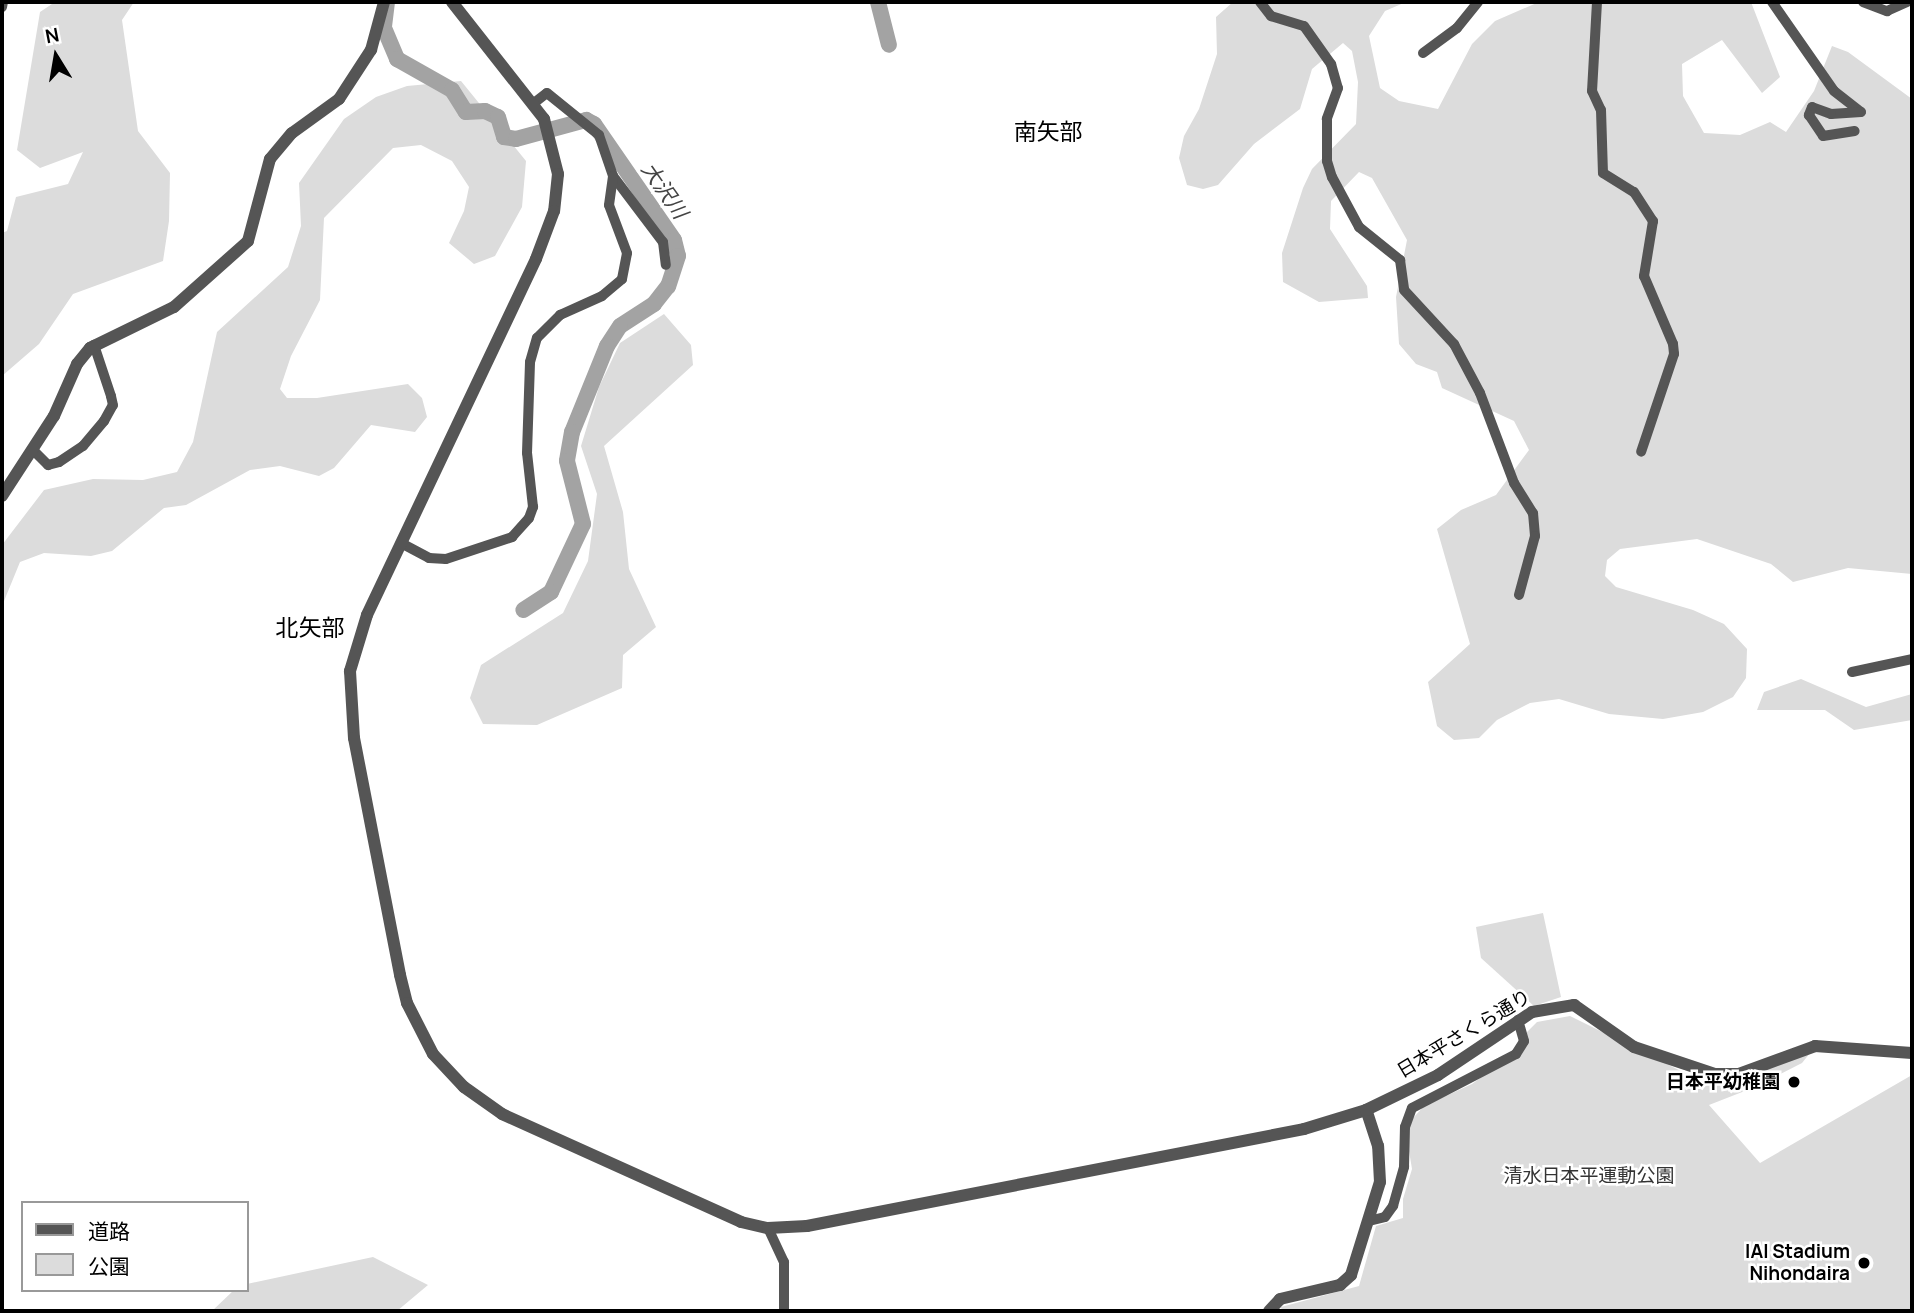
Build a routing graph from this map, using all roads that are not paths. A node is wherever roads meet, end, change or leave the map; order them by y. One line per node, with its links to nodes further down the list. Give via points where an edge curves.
1 (384, 2): 14 (street, via 371,50 339,99 283,141 270,159 252,233 241,249 174,307)
2 (452, 2): 10 (street, 日本平さくら通り)
3 (1260, 2): 19 (street, via 1271,16 1304,26 1331,64 1338,88 1327,119 1327,162 1332,177 1359,227 1400,260 1404,290 1454,344 1480,393 1514,483 1533,513 1535,536)
4 (1478, 2): 9 (street, via 1457,28)
5 (1597, 2): 16 (street, via 1592,92 1601,110 1602,173 1634,192 1653,221 1644,276 1674,354)
6 (1772, 2): 11 (street, via 1834,91 1861,112 1831,114 1812,107 1809,115 1823,136)
7 (1863, 2): 8 (street, via 1887,11)
8 (1910, 3)
9 (1423, 53)
10 (534, 103): 12 (street, via 547,93 598,135); 18 (street, 日本平さくら通り, via 556,156 554,211 536,259)
11 (1855, 131)
12 (613, 176): 13 (street, via 663,242); 18 (street, via 609,205 627,253 622,279 602,296 560,315 537,338 530,362 527,453 533,507 529,518 512,537 446,559 429,558)
13 (666, 265)
14 (94, 345): 15 (street, via 77,364 64,397); 15 (street, via 113,405 104,421 83,446 59,462 48,465)
15 (33, 449): 17 (street)
16 (1641, 452)
17 (2, 496)
18 (401, 543): 26 (street, 日本平さくら通り, via 356,646 349,700 400,975 419,1031 464,1087 502,1114 741,1223)
19 (1519, 595)
20 (1912, 659): 21 (street)
21 (1852, 672)
22 (1518, 1020): 23 (street, 日本平さくら通り, via 1545,1007 1574,1005 1634,1047 1715,1074 1739,1074 1815,1046); 24 (street, 日本平さくら通り, via 1438,1075); 25 (street, via 1524,1041 1516,1054 1412,1108 1393,1206 1385,1217)
23 (1912, 1053)
24 (1366, 1110): 25 (street, via 1380,1161); 26 (street, 日本平さくら通り, via 1292,1132 807,1227)
25 (1369, 1221): 28 (street, via 1347,1281 1280,1299)
26 (768, 1228): 27 (street, via 785,1262)
27 (785, 1311)
28 (1269, 1311)

